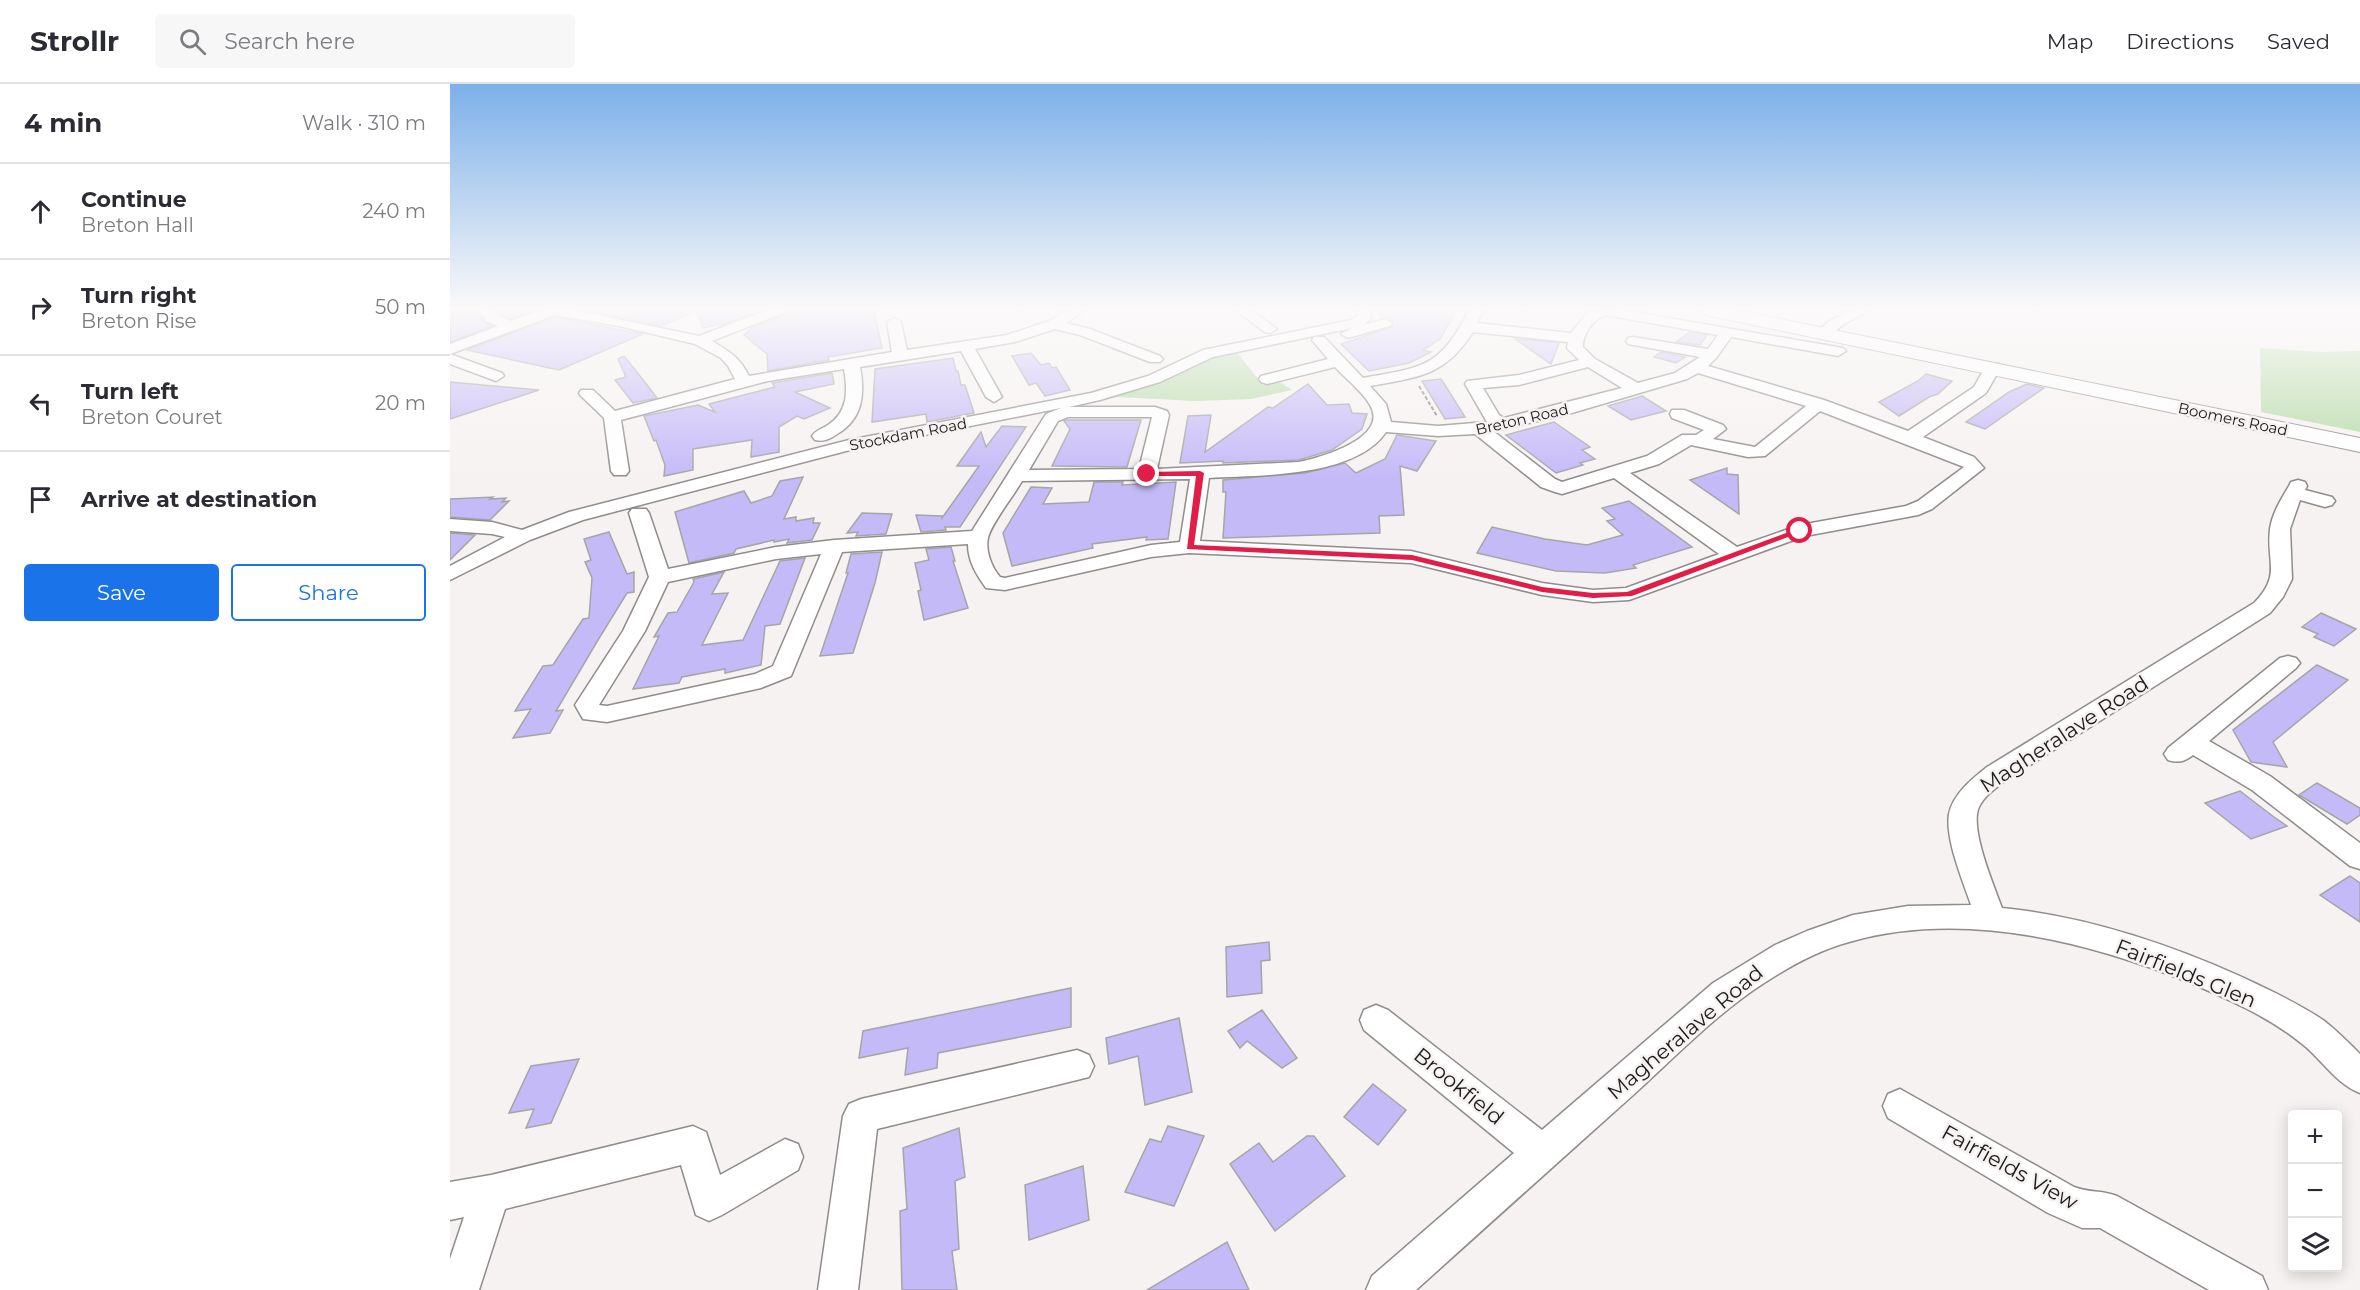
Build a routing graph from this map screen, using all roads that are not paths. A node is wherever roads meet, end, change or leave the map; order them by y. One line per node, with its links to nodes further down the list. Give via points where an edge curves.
1 (468, 366): 15 (street)
2 (736, 366): 17 (street)
3 (827, 366): 17 (street)
4 (851, 366): 28 (street, via 852,410 837,429)
5 (976, 366): 21 (street)
6 (1178, 366): 41 (street, Stockdam Road, via 1130,387 849,445 576,516)
7 (1318, 366): 16 (street)
8 (1344, 366): 18 (street)
9 (1432, 366): 18 (street)
10 (1576, 366): 25 (street, via 1519,380 1473,384 1492,418)
11 (1596, 366): 19 (street)
12 (1979, 366): 14 (main road, Boomers Road)
13 (1698, 368): 19 (street, Breton Road); 22 (street)
14 (1993, 368): 29 (street, via 1980,390); 31 (main road, Boomers Road)
15 (496, 376)
16 (1267, 379)
17 (744, 381): 24 (street)
18 (1361, 383): 26 (street, via 1378,404)
19 (1636, 389): 25 (street, Breton Road)
20 (587, 393): 24 (street)
21 (994, 397)
22 (1818, 404): 29 (street); 30 (street, via 1759,452)
23 (1678, 414): 30 (street, via 1717,429)
24 (612, 417): 32 (street)
25 (1503, 425): 27 (street, Breton Road)
26 (1381, 426): 27 (street, Breton Road, via 1438,431); 34 (street, via 1363,443 1309,465)
27 (1479, 429): 33 (street, via 1548,483 1562,489)
28 (821, 435)
29 (1910, 438): 46 (street, via 1968,461 1975,468 1911,511 1800,531)
30 (1699, 441): 33 (street, via 1688,440 1653,460)
31 (2360, 445)
32 (620, 471)
33 (1617, 472): 46 (street)
34 (1200, 473): 35 (street); 45 (street)
35 (1147, 474): 36 (street); 36 (street, via 1161,415 1067,412 1052,418)
36 (1016, 476): 42 (street)
37 (761, 484): 39 (street)
38 (2325, 501): 51 (street, Magheralave Road, via 2296,489 2280,528 2284,572 2277,591 2262,609 1996,774 1972,794 1963,814 1966,837)
39 (639, 513): 43 (street); 48 (street)
40 (450, 525): 41 (street, via 492,528)
41 (523, 536): 47 (street, Stockdam Road)
42 (978, 537): 44 (street); 45 (street, via 977,548 985,573 994,583 1005,584 1151,551)
43 (551, 541)
44 (834, 546): 48 (street); 48 (street, via 783,671 761,680 607,714 592,713 587,705 634,631)
45 (1190, 547): 46 (street, via 1401,556 1542,589 1593,596 1629,594)
46 (1732, 554)
47 (450, 574)
48 (660, 577)
49 (2288, 663): 50 (street, via 2185,749 2261,783)
50 (2360, 858)
51 (1990, 917): 54 (street, Fairfields Glen, via 2096,938 2199,974 2304,1026); 56 (street, Magheralave Road, via 1940,916 1864,926 1779,956 1725,993)
52 (1376, 1020): 56 (street, Brookfield)
53 (1077, 1066): 61 (street, via 861,1116)
54 (2360, 1077)
55 (1900, 1106): 63 (street, Fairfields View, via 2061,1200 2082,1209 2104,1209)
56 (1542, 1153): 62 (street, Magheralave Road)
57 (785, 1157): 58 (street, via 709,1202 693,1144)
58 (491, 1194): 59 (street); 60 (street)
59 (450, 1202)
60 (459, 1290)
61 (838, 1290)
62 (1386, 1290)
63 (2248, 1290)

